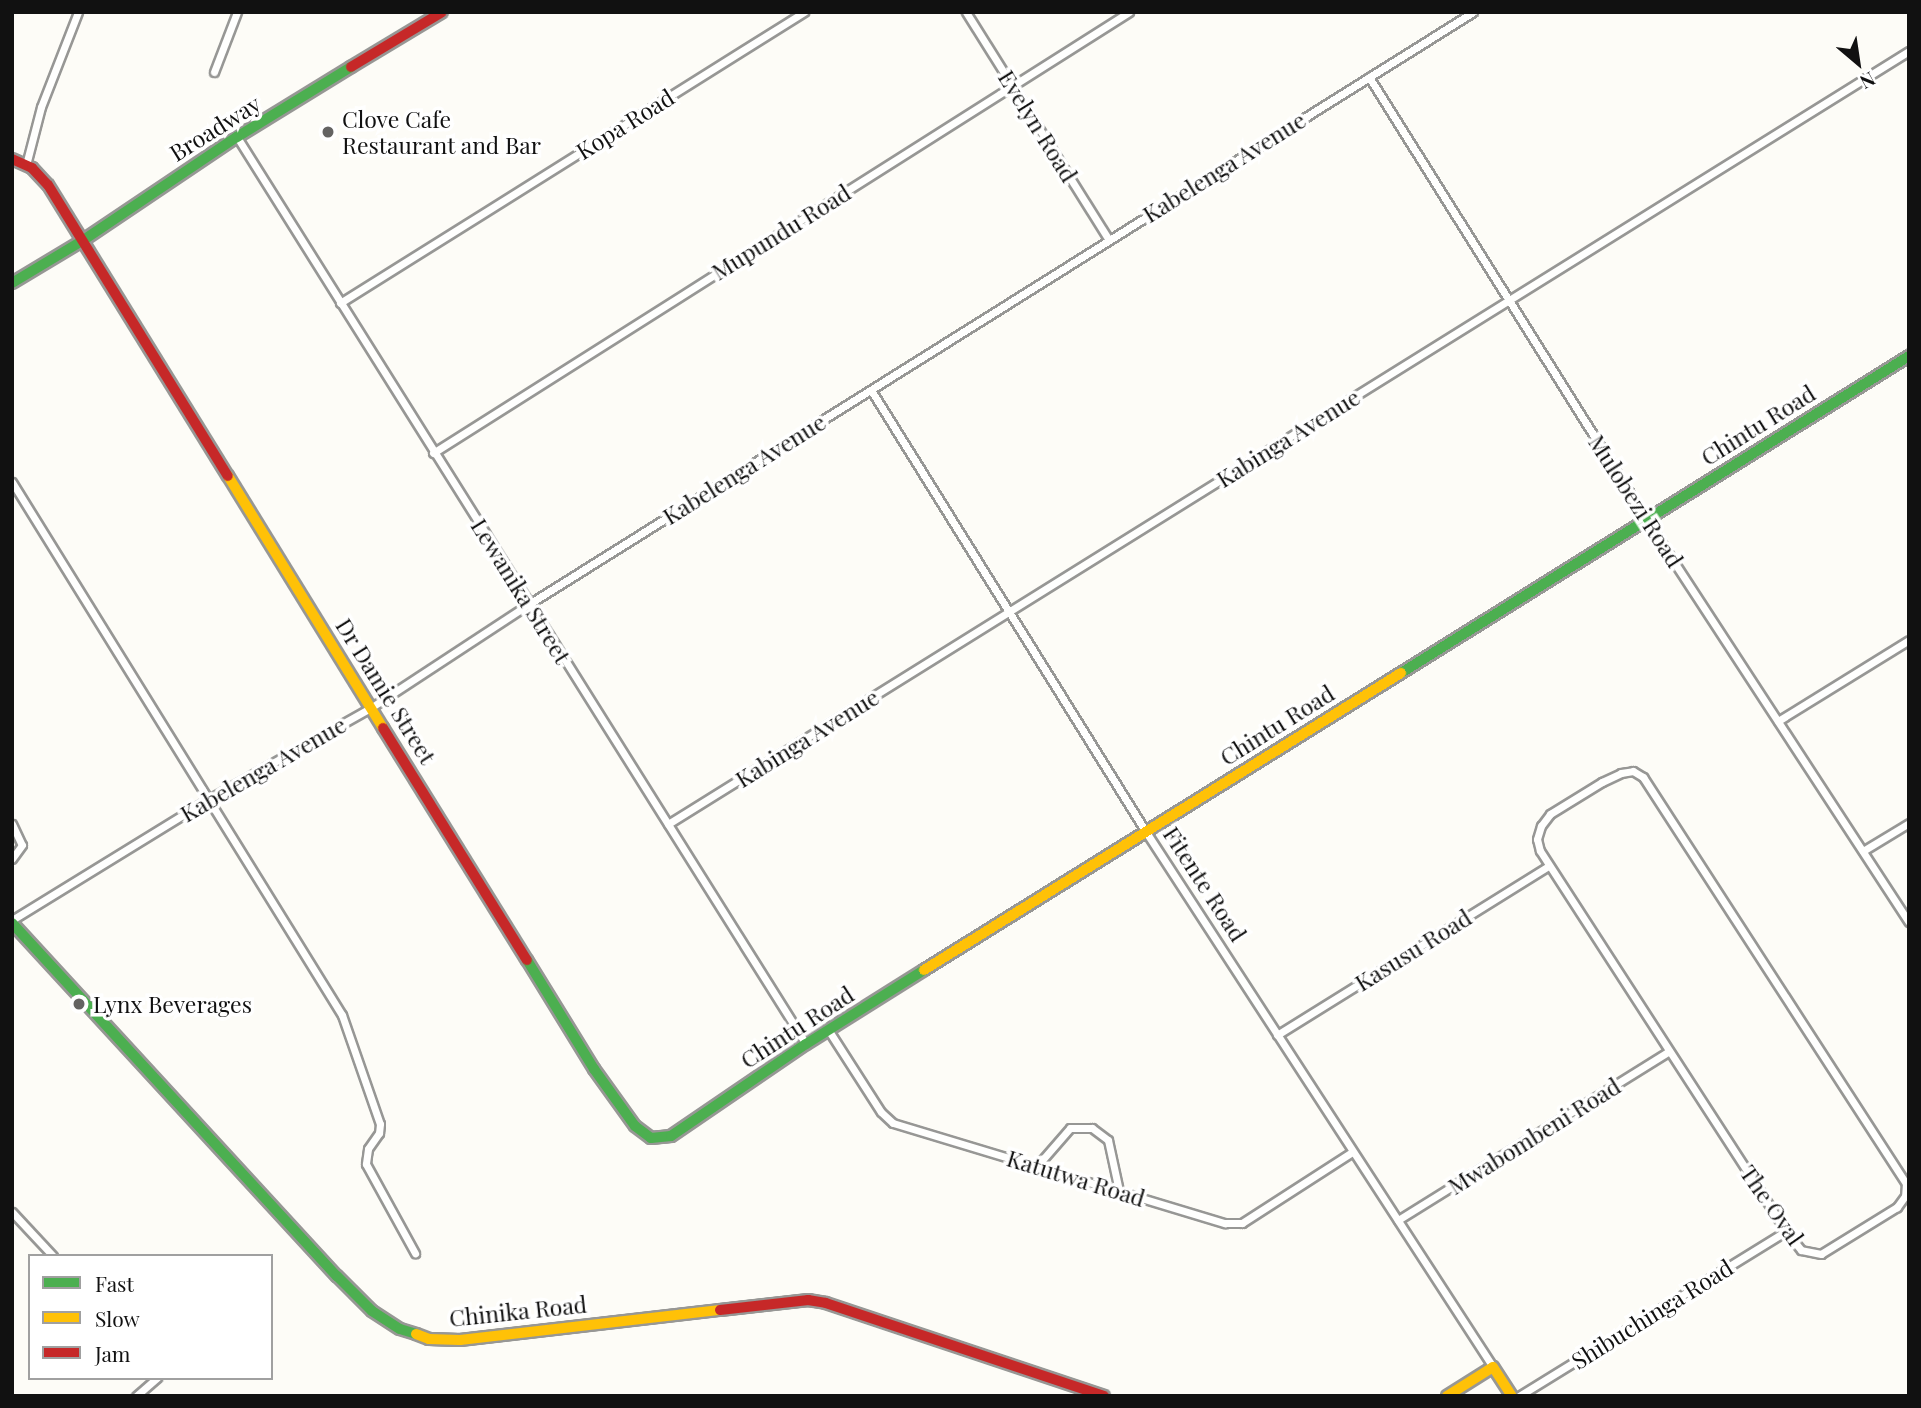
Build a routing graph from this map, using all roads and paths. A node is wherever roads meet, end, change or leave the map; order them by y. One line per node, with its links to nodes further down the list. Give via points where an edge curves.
1 (78, 12): 16 (street, via 38,117)
2 (237, 12): 11 (street)
3 (442, 12): 14 (street, Broadway)
4 (804, 12): 21 (street, Kopa Road)
5 (966, 12): 13 (street, Evelyn Road)
6 (1129, 12): 13 (street, Mupundu Road)
7 (1453, 12): 9 (street)
8 (1473, 12): 9 (street, Kabelenga Avenue)
9 (1458, 22): 12 (street, Kabelenga Avenue)
10 (1909, 51): 20 (street, Kabinga Avenue)
11 (214, 72)
12 (1369, 77): 17 (street, Kabelenga Avenue); 20 (street, Mulobezi Road)
13 (1012, 85): 17 (street, Evelyn Road); 24 (street, Mupundu Road)
14 (237, 137): 18 (street, Broadway); 21 (street, Lewanika Street)
15 (12, 159): 16 (street)
16 (26, 165): 18 (street, Dr Damie Street, via 44,179)
17 (1109, 240): 23 (street, Kabelenga Avenue)
18 (82, 241): 19 (street, Broadway); 30 (street, Dr Damie Street)
19 (12, 283)
20 (1509, 300): 26 (street, Mulobezi Road); 28 (street, Kabinga Avenue)
21 (340, 303): 24 (street, Lewanika Street)
22 (1909, 356): 26 (street, Chintu Road)
23 (871, 390): 27 (street, Kabelenga Avenue); 28 (street, Fitente Road)
24 (433, 453): 27 (street, Lewanika Street)
25 (12, 482): 32 (street)
26 (1646, 519): 31 (street, Mulobezi Road); 36 (street, Chintu Road)
27 (529, 604): 30 (street, Kabelenga Avenue); 35 (street, Lewanika Street)
28 (1008, 612): 35 (street, Kabinga Avenue); 36 (street, Fitente Road)
29 (1909, 640): 31 (street)
30 (372, 707): 32 (street, Kabelenga Avenue); 46 (street, Dr Damie Street, via 603,1080 642,1134)
31 (1778, 721): 37 (street, Mulobezi Road)
32 (207, 800): 40 (street, Kabelenga Avenue); 53 (street, via 345,1022 380,1124 380,1133 366,1157 369,1173)
33 (1909, 823): 37 (street)
34 (12, 824): 38 (street, via 22,845)
35 (668, 824): 44 (street, Lewanika Street)
36 (1146, 832): 42 (street, Chintu Road); 43 (street, Fitente Road)
37 (1863, 850): 41 (street, Mulobezi Road)
38 (12, 859)
39 (1549, 866): 43 (street, Kasusu Road); 45 (street, The Oval); 52 (street, The Oval, via 1537,839 1550,814 1620,773 1633,771 1643,777 1906,1183 1905,1196 1896,1206 1821,1254 1801,1250)
40 (12, 922): 58 (street, Chinika Road, via 337,1276 372,1311 400,1329 429,1339 460,1340 808,1300)
41 (1909, 922)
42 (829, 1031): 44 (street, Chintu Road); 48 (street, Katutwa Road, via 881,1112 893,1123)
43 (1277, 1035): 47 (street, Fitente Road)
44 (806, 1044): 46 (street, Chintu Road)
45 (1669, 1051): 51 (street, Mwabombeni Road); 52 (street, The Oval)
46 (671, 1136)
47 (1352, 1152): 49 (street, Katutwa Road, via 1252,1217 1233,1224); 51 (street, Fitente Road)
48 (1037, 1166): 49 (street, Katutwa Road); 49 (street, via 1070,1128 1092,1128 1108,1140)
49 (1119, 1191)
50 (12, 1212): 54 (street)
51 (1398, 1220): 55 (street, Fitente Road)
52 (1786, 1231): 61 (street, Shibuchinga Road)
53 (415, 1253)
54 (51, 1254)
55 (1493, 1367): 59 (street); 60 (street, Fitente Road)
56 (155, 1380): 57 (street)
57 (136, 1396)
58 (1104, 1396)
59 (1447, 1396)
60 (1512, 1396)
61 (1519, 1396)

